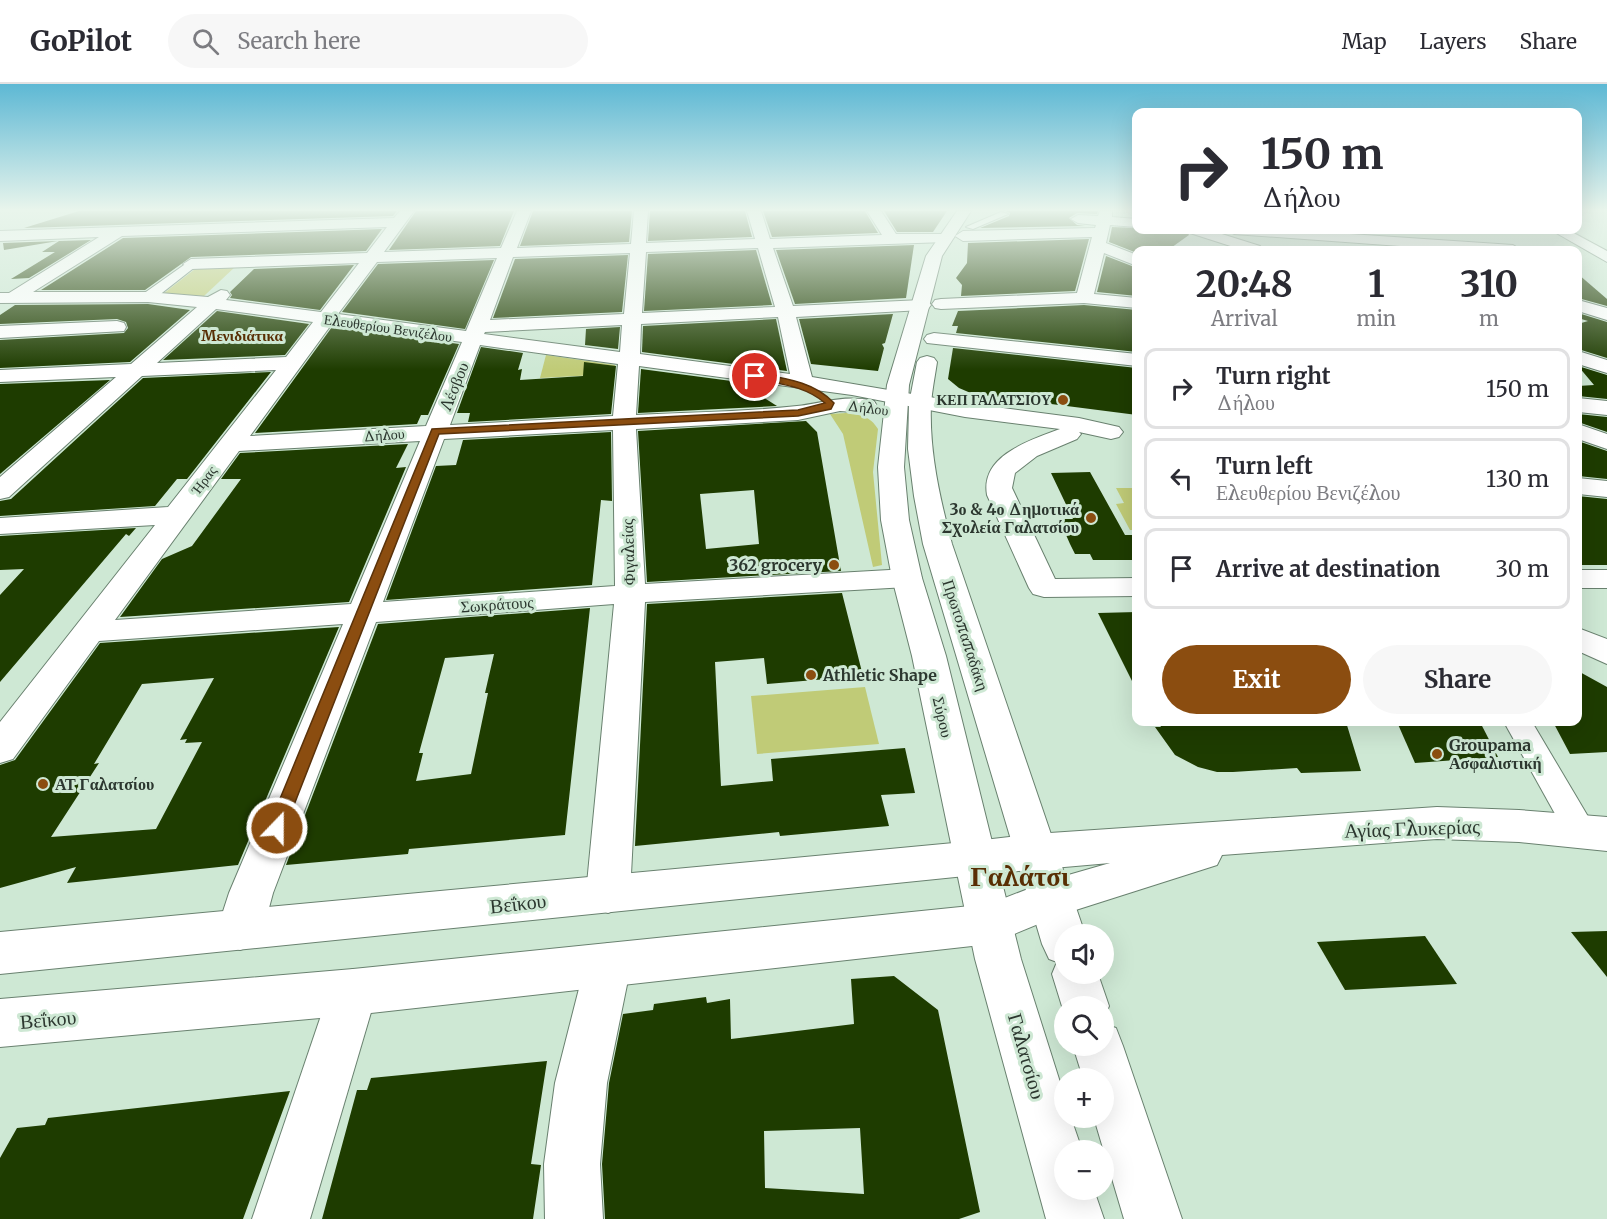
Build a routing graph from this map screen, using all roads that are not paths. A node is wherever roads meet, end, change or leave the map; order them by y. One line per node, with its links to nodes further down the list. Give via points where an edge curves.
1 (66, 264): 17 (street)
2 (191, 264): 14 (street)
3 (255, 264): 18 (street)
4 (367, 264): 26 (street, Ήρας)
5 (502, 264): 29 (street, Λέσβου)
6 (637, 264): 24 (street, Φιγαλείας)
7 (770, 264): 22 (street)
8 (931, 264): 20 (street, Πρωτοπαπαδάκη, via 927,275)
9 (1093, 264): 15 (street)
10 (1593, 264): 11 (street)
11 (1607, 270)
12 (945, 285): 20 (street, Πρωτοπαπαδάκη)
13 (1582, 296): 16 (street)
14 (148, 297): 17 (street, Ελευθερίου Βενιζέλου); 18 (street, Ελευθερίου Βενιζέλου)
15 (1084, 298): 19 (street); 20 (street); 25 (street)
16 (1607, 298)
17 (5, 301)
18 (212, 303): 26 (street, Ελευθερίου Βενιζέλου); 38 (street)
19 (1132, 303)
20 (932, 304): 22 (street); 30 (street, Πρωτοπαπαδάκη); 43 (street, Πρωτοπαπαδάκη, via 898,385)
21 (1582, 306): 23 (street)
22 (786, 312): 24 (street); 41 (street)
23 (1607, 314)
24 (632, 319): 29 (street); 34 (street, Φιγαλείας)
25 (1132, 319)
26 (325, 320): 29 (street, Ελευθερίου Βενιζέλου); 36 (street, Ήρας)
27 (117, 327): 28 (street)
28 (0, 332)
29 (475, 333): 34 (street, Ελευθερίου Βενιζέλου); 47 (street, Λέσβου)
30 (933, 339): 35 (street); 43 (street, Πρωτοπαπαδάκη)
31 (1582, 344): 32 (street)
32 (1607, 346)
33 (1582, 358): 37 (street)
34 (629, 359): 40 (street, Ελευθερίου Βενιζέλου); 46 (street, Φιγαλείας)
35 (1132, 359)
36 (292, 363): 38 (street); 53 (street, Ήρας)
37 (1607, 367)
38 (137, 370): 39 (street); 56 (street)
39 (6, 379)
40 (776, 379): 41 (street, Ελευθερίου Βενιζέλου); 44 (street, Ελευθερίου Βενιζέλου, via 818,393 830,403)
41 (803, 382): 43 (street, Ελευθερίου Βενιζέλου)
42 (1582, 405): 45 (street)
43 (908, 406): 44 (street, Δήλου); 48 (street, Ελευθερίου Βενιζέλου); 51 (street, Ελευθερίου Βενιζέλου); 59 (street, via 891,467 895,520); 72 (street, Πρωτοπαπαδάκη, via 924,492 948,580)
44 (828, 407): 46 (street, Δήλου, via 736,419)
45 (1607, 408)
46 (624, 422): 47 (street, Δήλου); 63 (street, Φιγαλείας)
47 (436, 432): 53 (street, Δήλου); 64 (street, Λέσβου)
48 (1111, 432): 50 (street, Ελευθερίου Βενιζέλου); 51 (street, Ελευθερίου Βενιζέλου)
49 (1582, 433): 52 (street)
50 (1132, 434)
51 (1070, 435): 62 (street, via 1014,459 998,481 1000,495 1044,588)
52 (1607, 442)
53 (231, 444): 57 (street, Ήρας)
54 (1582, 486): 55 (street)
55 (1607, 489)
56 (0, 491)
57 (177, 515): 58 (street); 65 (street, Ήρας)
58 (0, 526)
59 (907, 578): 63 (street, Σωκράτους); 73 (street, Σύρου)
60 (1582, 579): 61 (street)
61 (1607, 579)
62 (1132, 587)
63 (630, 594): 64 (street, Σωκράτους); 74 (street, Φιγαλείας)
64 (363, 614): 65 (street, Σωκράτους); 78 (street, Λέσβου, via 251,892)
65 (88, 632): 69 (street, Ήρας)
66 (1582, 640): 67 (street)
67 (1607, 653)
68 (1521, 726): 70 (street)
69 (0, 749)
70 (1593, 832): 71 (street, Αγίας Γλυκερίας, via 1437,823)
71 (1253, 837): 72 (street, Αγίας Γλυκερίας); 75 (street, Αγίας Γλυκερίας)
72 (1035, 851): 73 (street, Βεΐκου); 75 (street)
73 (975, 858): 74 (street, Βεΐκου); 76 (street)
74 (608, 894): 78 (street, Βεΐκου)
75 (1051, 899): 76 (street, Αγίας Γλυκερίας); 77 (street)
76 (990, 924): 80 (street, Βεΐκου); 84 (street, Γαλατσίου)
77 (1059, 924)
78 (240, 930): 79 (street, Βεΐκου)
79 (0, 953)
80 (609, 965): 81 (street, Βεΐκου); 87 (street, via 581,1083 572,1164)
81 (353, 992): 82 (street, Βεΐκου); 86 (street)
82 (0, 1023)
83 (1101, 1056): 89 (street)
84 (1054, 1150)
85 (1069, 1200): 88 (street, Γαλατσίου)
86 (281, 1219)
87 (573, 1219)
88 (1075, 1219)
89 (1153, 1219)

